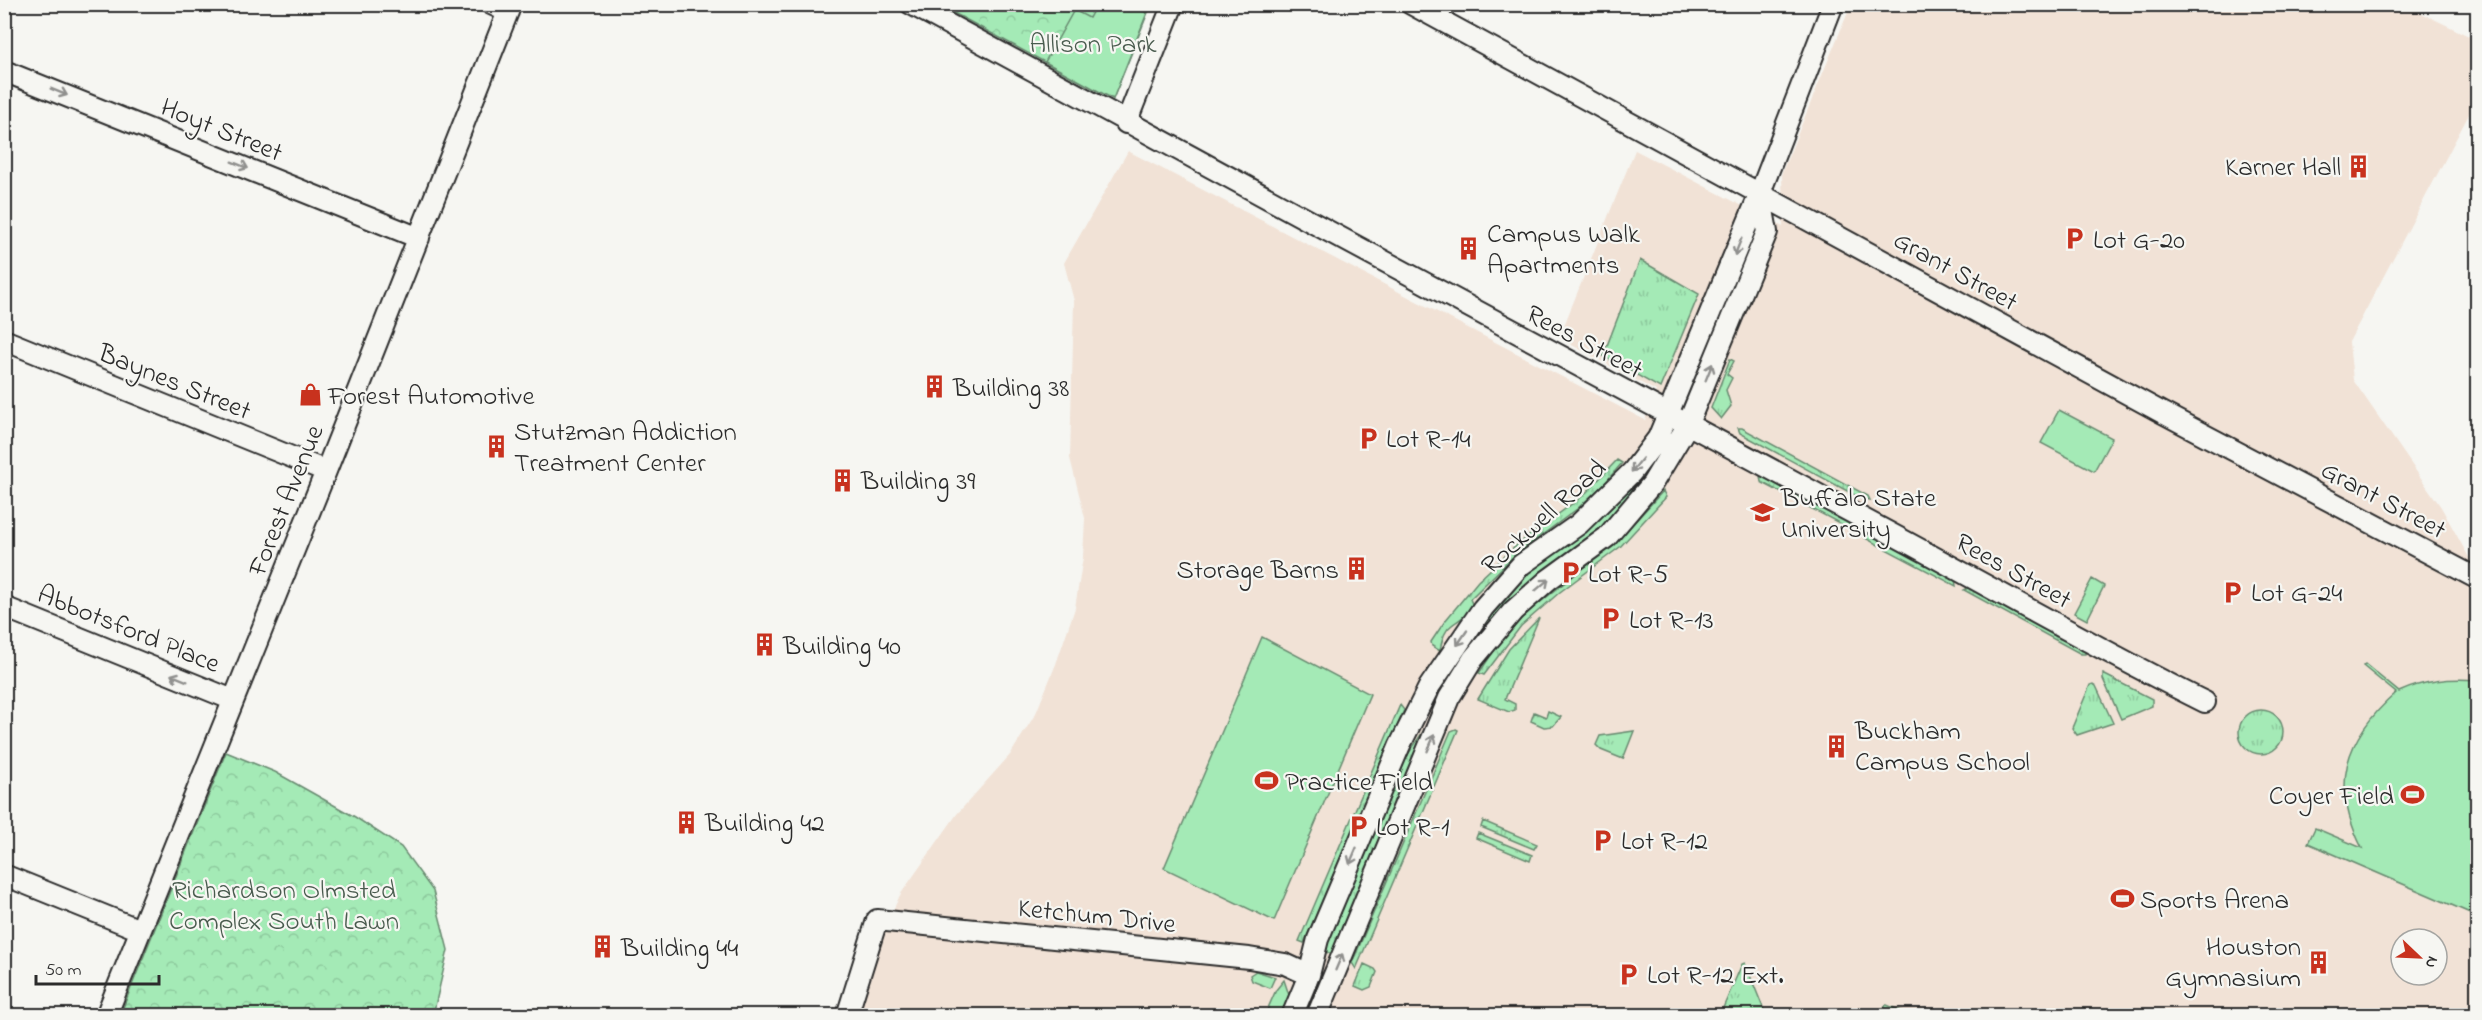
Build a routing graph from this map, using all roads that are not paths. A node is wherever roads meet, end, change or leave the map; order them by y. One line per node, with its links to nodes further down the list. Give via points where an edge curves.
1 (911, 4): 7 (street, Rees Street)
2 (1173, 4): 7 (street)
3 (1411, 4): 8 (street, Grant Street)
4 (1833, 4): 8 (street, Rockwell Road)
5 (503, 7): 9 (street, Forest Avenue)
6 (4, 71): 9 (street, Hoyt Street, one-way to 9)
7 (1126, 123): 11 (street, Rees Street)
8 (1760, 193): 11 (street, Rockwell Road, one-way to 11); 12 (street, Rockwell Road, one-way to 8, via 1767,232); 14 (street, Grant Street, via 2154,409)
9 (418, 238): 13 (street, Forest Avenue)
10 (4, 340): 13 (street, Baynes Street)
11 (1668, 416): 12 (street, Rees Street); 20 (street, Rockwell Road, one-way to 20, via 1658,438 1632,472 1579,524 1521,565 1483,608 1429,687 1400,744 1323,928)
12 (1686, 426): 17 (street, Rees Street); 24 (street, Rockwell Road, one-way to 12, via 1449,698 1465,671 1513,611 1607,537 1652,484)
13 (326, 471): 16 (street, Forest Avenue)
14 (2478, 579)
15 (4, 607): 16 (street, Abbotsford Place, one-way to 15)
16 (233, 700): 19 (street, Forest Avenue)
17 (2205, 702)
18 (4, 875): 19 (street)
19 (140, 930): 21 (street, Forest Avenue)
20 (1309, 975): 22 (street, Ketchum Drive, via 1286,964 1249,957 877,920); 23 (street, Rockwell Road)
21 (106, 1016)
22 (847, 1016)
23 (1292, 1016)
24 (1317, 1016)

